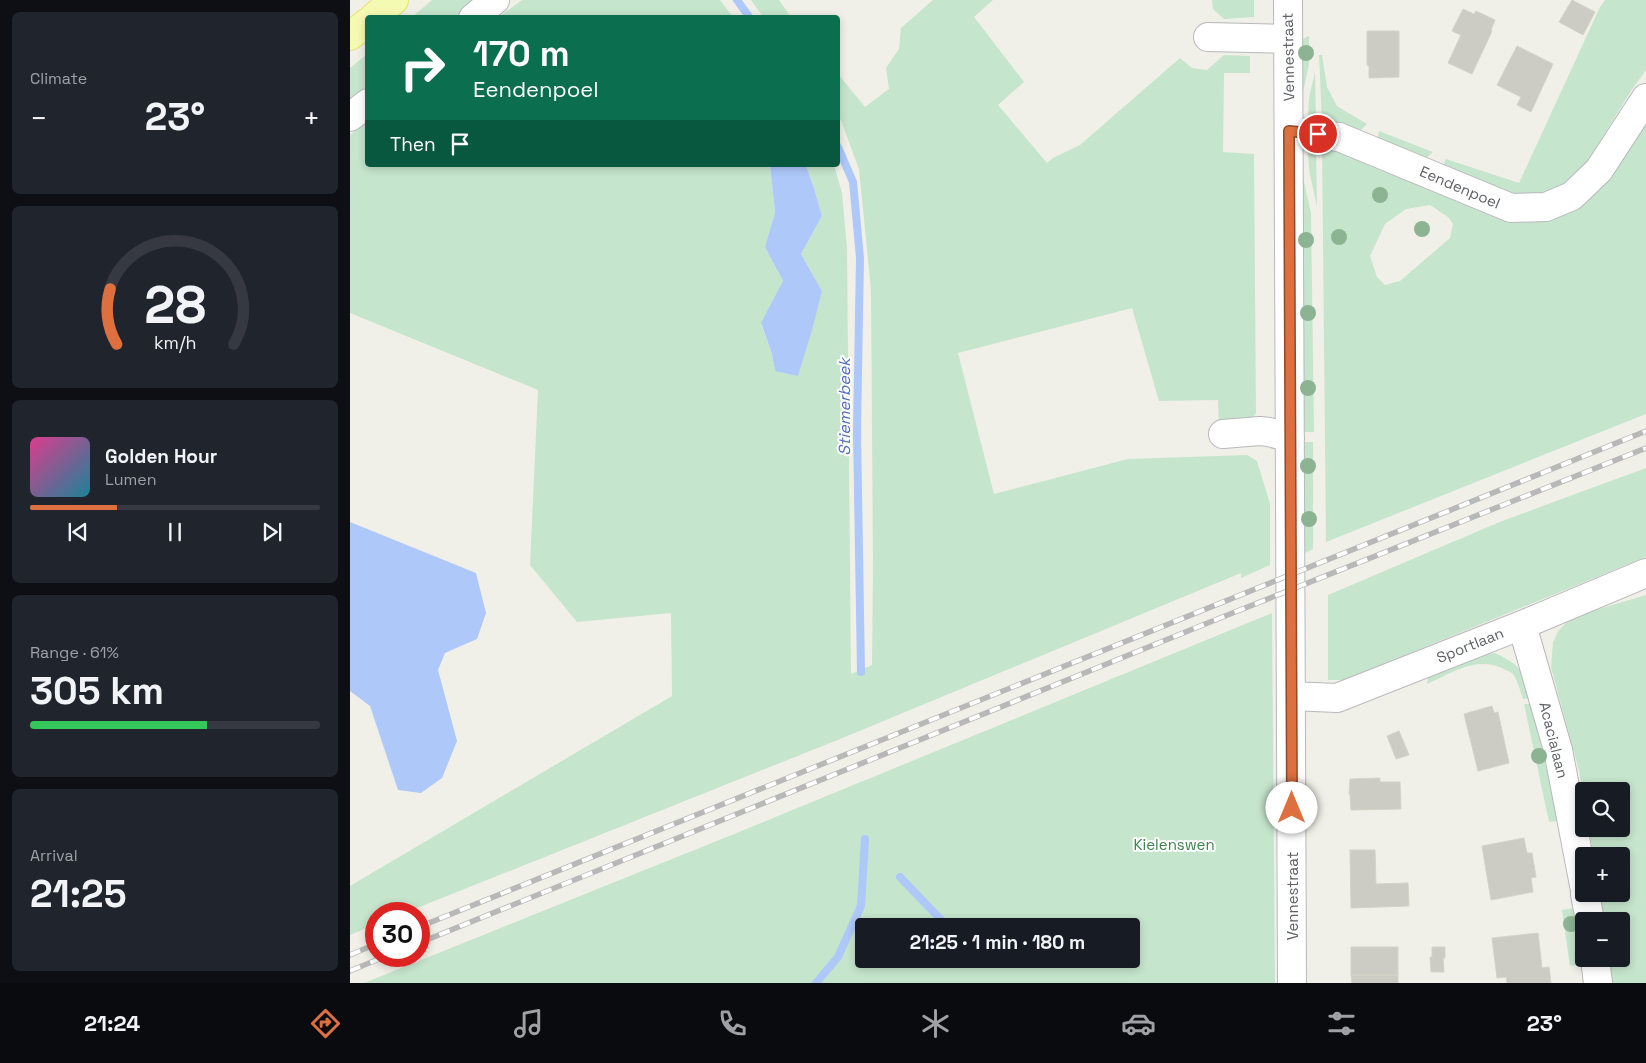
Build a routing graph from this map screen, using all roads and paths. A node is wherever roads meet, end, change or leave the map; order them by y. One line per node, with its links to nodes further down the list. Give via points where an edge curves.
1 (394, 0): 4 (main road)
2 (495, 0): 5 (street)
3 (1288, 0): 9 (street, Vennestraat)
4 (376, 15)
5 (477, 15)
6 (365, 24): 7 (main road)
7 (350, 36)
8 (1208, 37): 9 (street)
9 (1288, 39): 13 (street, Vennestraat)
10 (1646, 98): 13 (street, Eendenpoel, via 1598,170 1572,196 1546,207 1511,208 1340,137)
11 (365, 105): 12 (street)
12 (350, 117)
13 (1289, 131): 14 (street, Vennestraat)
14 (1290, 438): 15 (street, via 1260,431); 18 (street, Vennestraat)
15 (1224, 440)
16 (1646, 573): 17 (street, Sportlaan)
17 (1522, 625): 18 (street, Sportlaan, via 1337,698); 19 (street, Acacialaan, via 1558,750)
18 (1290, 696): 21 (street, Vennestraat)
19 (1577, 847)
20 (1596, 967): 22 (street)
21 (1292, 983)
22 (1598, 983)

